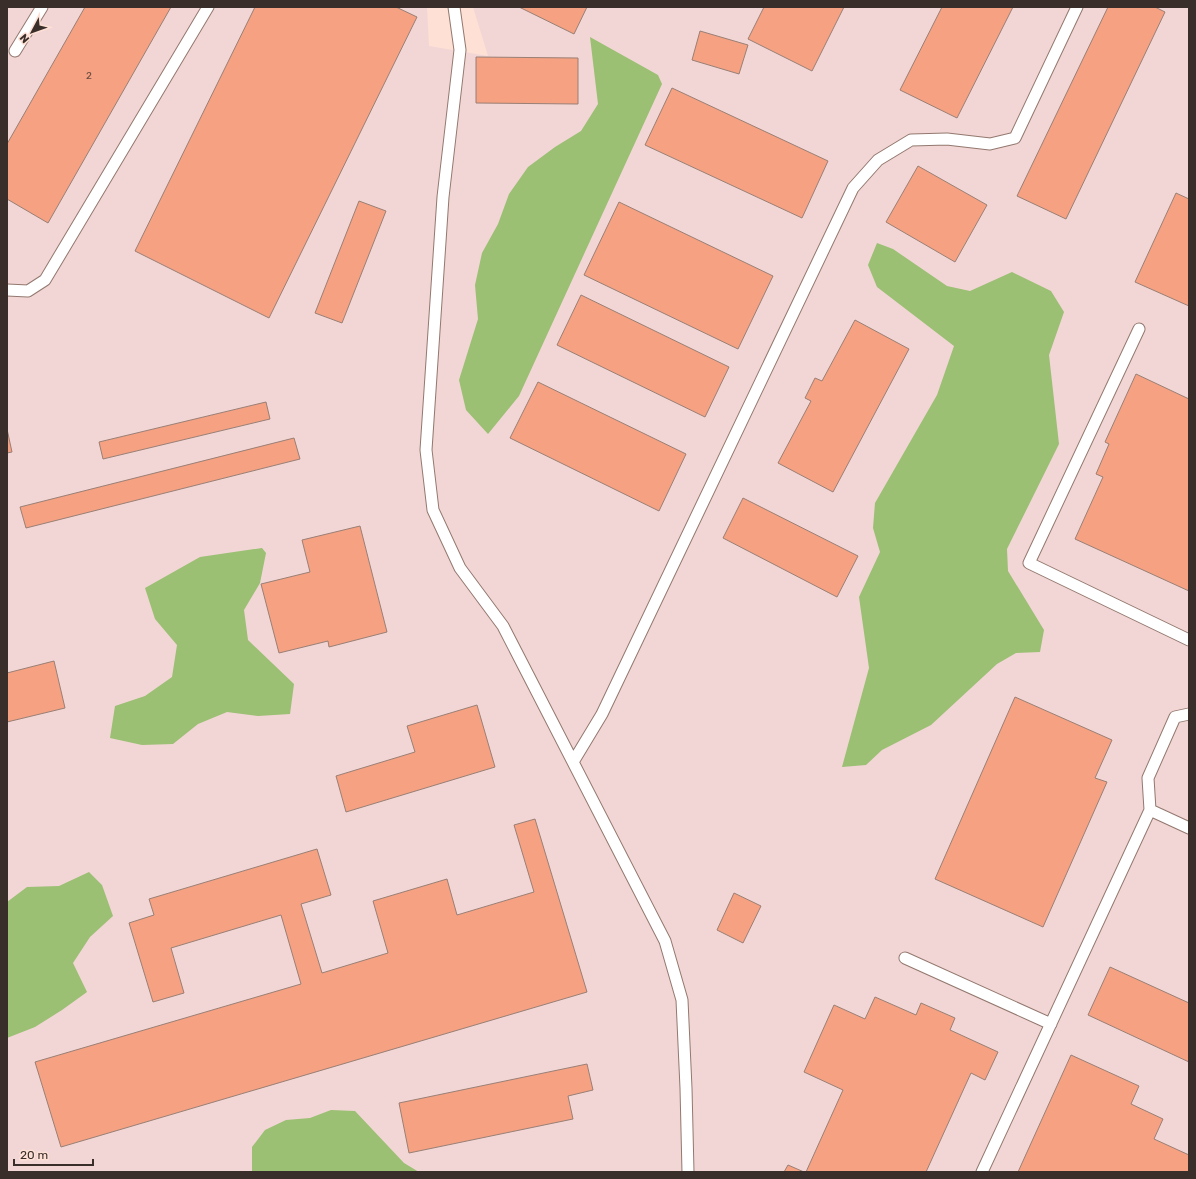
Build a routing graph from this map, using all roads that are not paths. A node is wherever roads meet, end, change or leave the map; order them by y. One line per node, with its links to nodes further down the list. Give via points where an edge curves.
1 (42, 7): 5 (lane)
2 (208, 7): 6 (lane, via 45,280 28,291)
3 (454, 7): 10 (lane, via 460,50 443,197 426,450 433,510 460,568 503,626)
4 (1077, 7): 10 (lane, via 1016,138 990,144 947,139 911,140 878,160 853,188 602,714)
5 (15, 51)
6 (7, 290)
7 (1139, 329): 8 (lane, via 1029,563)
8 (1189, 640)
9 (1189, 714): 11 (lane, via 1175,717 1148,778)
10 (573, 762): 15 (lane, via 665,941 682,1000)
11 (1150, 810): 12 (lane); 14 (lane)
12 (1189, 828)
13 (905, 958): 14 (lane)
14 (1051, 1024): 16 (lane)
15 (688, 1172)
16 (982, 1172)

